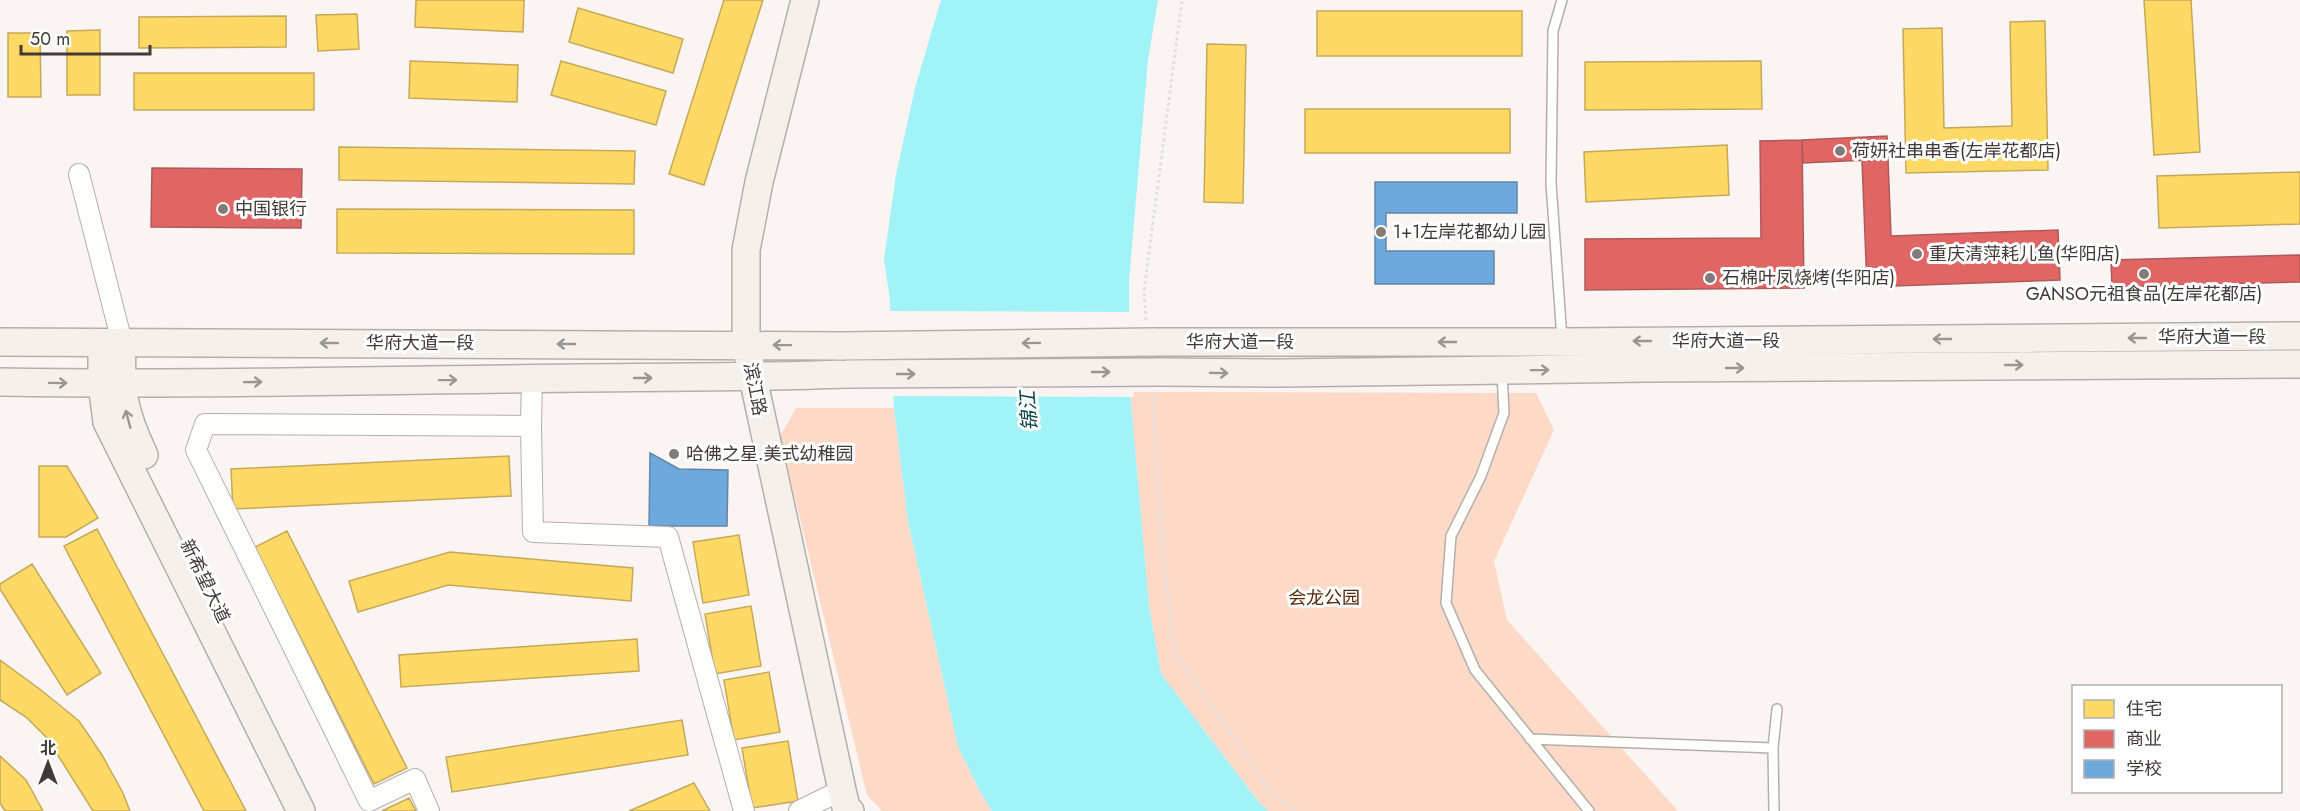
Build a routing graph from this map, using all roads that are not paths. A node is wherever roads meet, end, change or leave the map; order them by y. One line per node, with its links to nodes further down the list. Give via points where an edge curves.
1 (805, 0): 8 (main road, 滨江路, via 746,250)
2 (1562, 0): 6 (lane, via 1553,31 1551,183)
3 (79, 174): 7 (street)
4 (2300, 336): 6 (main road, 华府大道一段, one-way to 6)
5 (0, 342): 7 (main road, 华府大道一段)
6 (1562, 342): 8 (main road, 华府大道一段, one-way to 8, bridge, via 1150,334 841,346)
7 (112, 343): 8 (main road, 华府大道一段, one-way to 7); 14 (main road, 新希望大道)
8 (746, 345): 12 (main road, 滨江路)
9 (2300, 364): 10 (main road, one-way to 9)
10 (1502, 370): 12 (main road, one-way to 10, bridge, via 848,374 1156,378); 17 (lane, via 1504,413 1481,476 1451,537 1446,603 1475,670)
11 (532, 378): 12 (main road, one-way to 12); 14 (main road, one-way to 11); 15 (street)
12 (752, 378): 19 (main road, 滨江路)
13 (0, 382): 14 (main road, one-way to 14)
14 (111, 384): 20 (main road, via 107,422); 21 (main road, 新希望大道, one-way to 14)
15 (531, 426): 22 (street, via 205,423 196,450 369,801 415,779); 23 (street, via 533,532 668,537)
16 (1777, 709): 18 (lane)
17 (1530, 739): 18 (lane); 25 (lane)
18 (1773, 748): 26 (lane)
19 (846, 800): 24 (street)
20 (301, 811)
21 (319, 811)
22 (429, 811)
23 (744, 811)
24 (799, 811)
25 (1589, 811)
26 (1774, 811)

